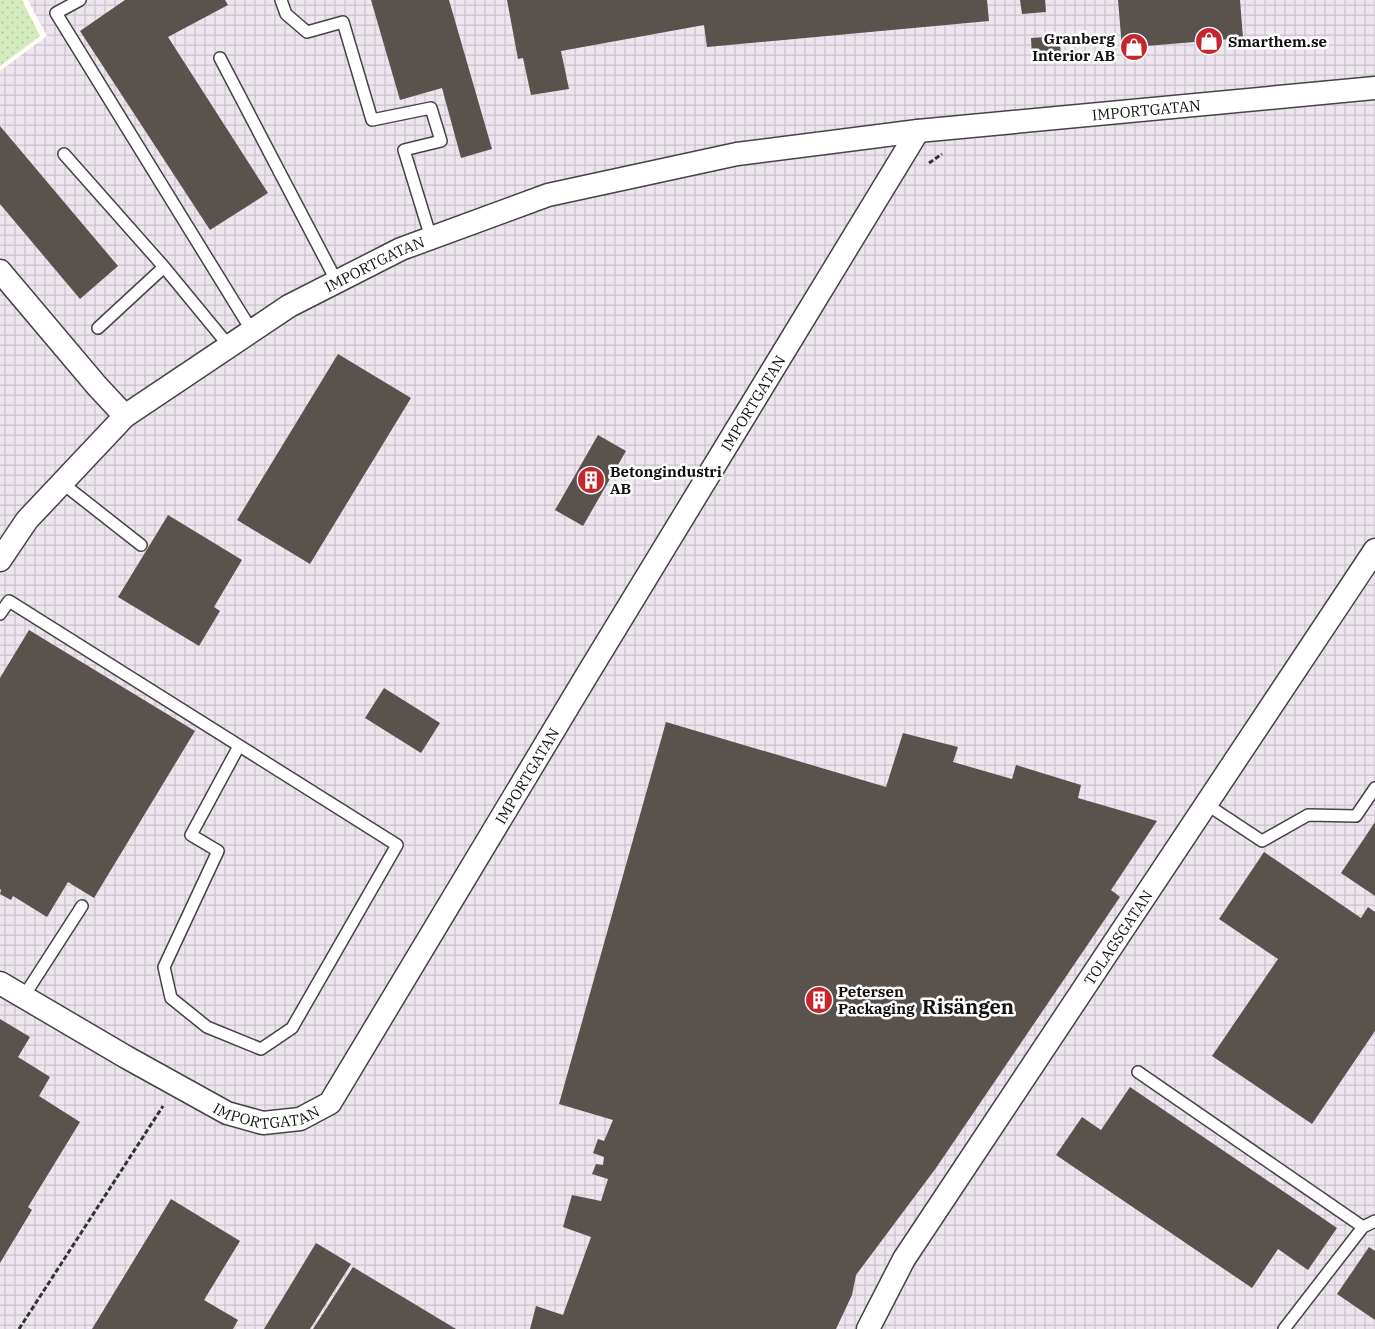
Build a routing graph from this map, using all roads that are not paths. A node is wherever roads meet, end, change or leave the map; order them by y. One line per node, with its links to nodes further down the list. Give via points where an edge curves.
1 (80, 0): 12 (lane, via 56,13)
2 (281, 0): 7 (lane, via 286,14 307,32 343,22 372,120 431,108 441,141 404,150)
3 (220, 58): 10 (lane)
4 (1375, 88): 5 (street, IMPORTGATAN)
5 (918, 131): 7 (street, IMPORTGATAN, via 737,154 548,194); 25 (street, IMPORTGATAN, via 330,1103 300,1119 263,1123 228,1113)
6 (64, 154): 8 (lane)
7 (431, 238): 10 (street, IMPORTGATAN, via 401,249)
8 (164, 267): 11 (lane); 13 (lane)
9 (0, 271): 14 (street)
10 (337, 282): 12 (street, IMPORTGATAN, via 289,306)
11 (98, 328)
12 (252, 331): 13 (street, IMPORTGATAN)
13 (229, 346): 14 (street, IMPORTGATAN)
14 (125, 416): 15 (street, IMPORTGATAN)
15 (62, 483): 16 (lane); 18 (street, IMPORTGATAN, via 28,520)
16 (140, 545)
17 (1373, 558): 22 (street, TOLAGSGATAN)
18 (0, 560)
19 (0, 614): 20 (lane, via 9,601)
20 (240, 746): 20 (lane, via 397,845 292,1028 261,1049 207,1027 171,998 164,967 218,851 191,835)
21 (1375, 788): 22 (lane, via 1356,816 1308,815 1262,841)
22 (1205, 803): 29 (street, TOLAGSGATAN, via 904,1259)
23 (82, 906): 25 (lane)
24 (0, 982): 25 (street, IMPORTGATAN)
25 (24, 996)
26 (1138, 1072): 28 (lane)
27 (1375, 1221): 28 (lane)
28 (1363, 1227): 30 (lane)
29 (868, 1329)
30 (1284, 1329)

